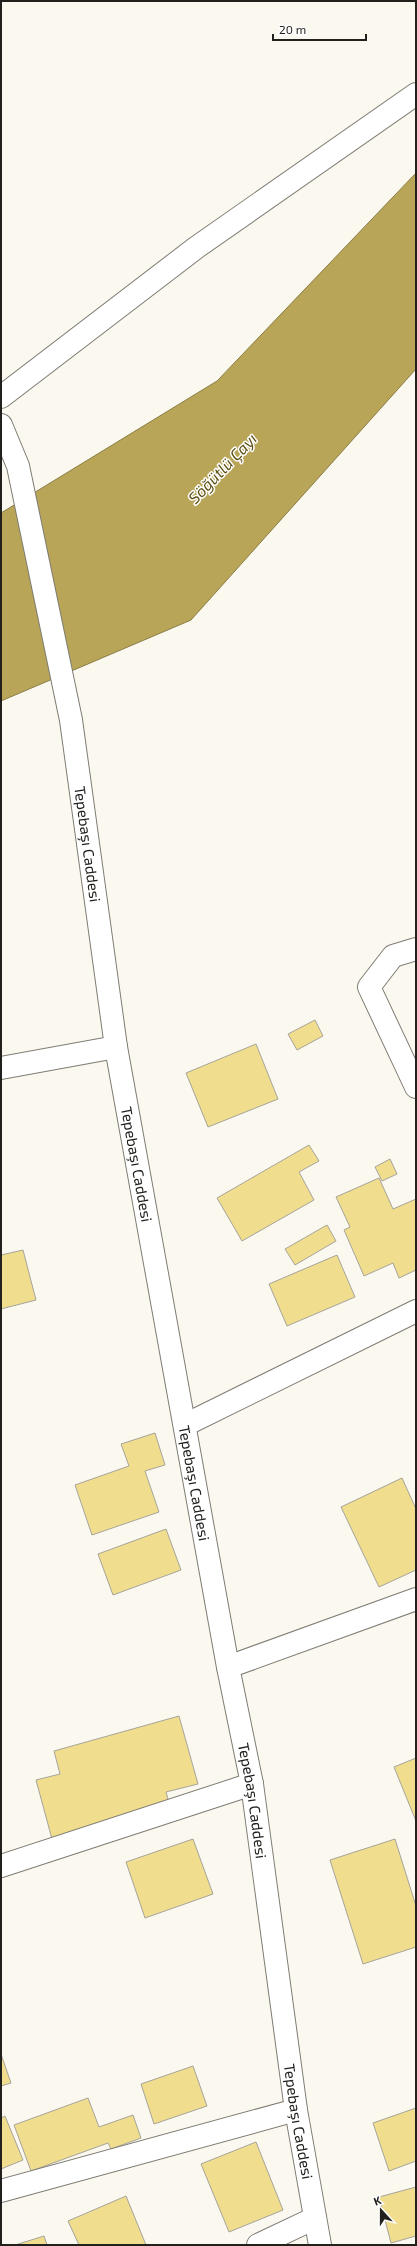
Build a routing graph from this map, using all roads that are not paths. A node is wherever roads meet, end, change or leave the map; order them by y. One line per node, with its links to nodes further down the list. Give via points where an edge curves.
1 (416, 94): 2 (street, via 197,247)
2 (1, 397)
3 (1, 425): 5 (street, Tepebaşı Caddesi, via 18,466 71,720)
4 (416, 949): 7 (street, via 393,956 369,987)
5 (116, 1047): 6 (street); 9 (street, Tepebaşı Caddesi)
6 (1, 1068)
7 (416, 1087)
8 (416, 1311): 9 (street)
9 (185, 1425): 11 (street, Tepebaşı Caddesi)
10 (416, 1599): 11 (street)
11 (228, 1667): 12 (street, Tepebaşı Caddesi)
12 (252, 1784): 13 (street); 14 (street, Tepebaşı Caddesi)
13 (1, 1866)
14 (296, 2110): 15 (street); 16 (street, Tepebaşı Caddesi)
15 (1, 2191)
16 (315, 2218): 17 (street); 18 (street, Tepebaşı Caddesi)
17 (258, 2245)
18 (320, 2245)

